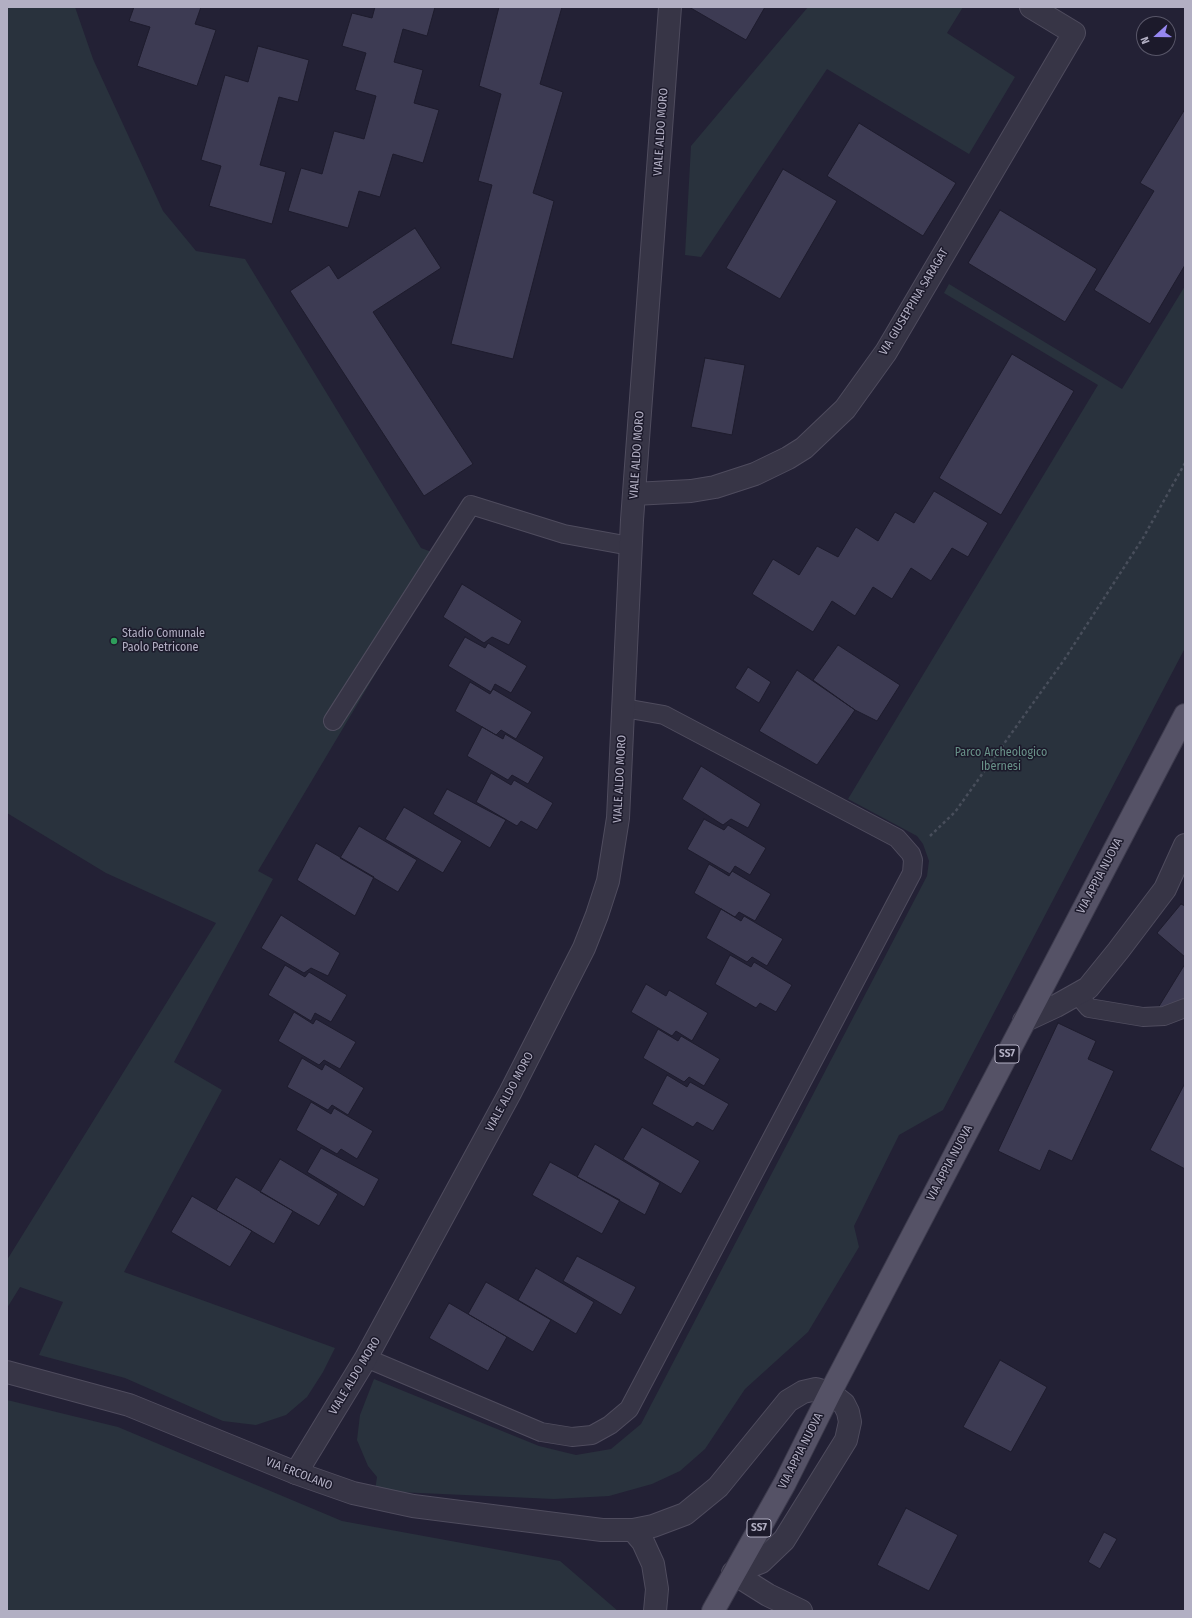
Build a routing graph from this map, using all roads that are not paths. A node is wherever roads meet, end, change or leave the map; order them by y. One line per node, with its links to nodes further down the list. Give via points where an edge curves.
1 (670, 7): 3 (street, VIALE ALDO MORO)
2 (1031, 7): 3 (street, VIA GIUSEPPINA SARAGAT, via 1074,33 886,352 845,409 804,448 755,474 715,487)
3 (634, 494): 4 (street, VIALE ALDO MORO)
4 (630, 546): 5 (street, VIALE ALDO MORO); 7 (lane, via 564,534 471,505)
5 (624, 708): 12 (street, VIALE ALDO MORO, via 615,844 608,881 584,948 510,1093); 12 (lane, via 664,715 897,838 914,860 912,873 629,1409 610,1425 592,1435 572,1437 541,1432)
6 (1185, 714): 11 (main road, VIA APPIA NUOVA / SS7)
7 (333, 721)
8 (1185, 844): 9 (street, via 1165,889 1088,988)
9 (1077, 994): 10 (lane, via 1089,1008 1143,1017 1164,1016); 11 (street)
10 (1185, 1008)
11 (1024, 1021): 14 (main road, VIA APPIA NUOVA / SS7)
12 (366, 1358): 15 (street, VIALE ALDO MORO)
13 (7, 1372): 15 (street, VIA ERCOLANO, via 129,1405)
14 (830, 1393): 16 (street, VIA ERCOLANO, via 816,1389 796,1395 788,1401 718,1487 706,1498 678,1517); 17 (main road, VIA APPIA NUOVA / SS7, via 785,1483); 17 (street, via 844,1404 848,1412 850,1422 846,1440 784,1540 761,1562)
15 (296, 1473): 16 (street, VIA ERCOLANO, via 354,1493 392,1502 602,1530)
16 (633, 1530): 18 (street, via 643,1542 653,1564 657,1589)
17 (733, 1573): 19 (main road, VIA APPIA NUOVA / SS7); 20 (street)
18 (655, 1611)
19 (713, 1611)
20 (800, 1611)

